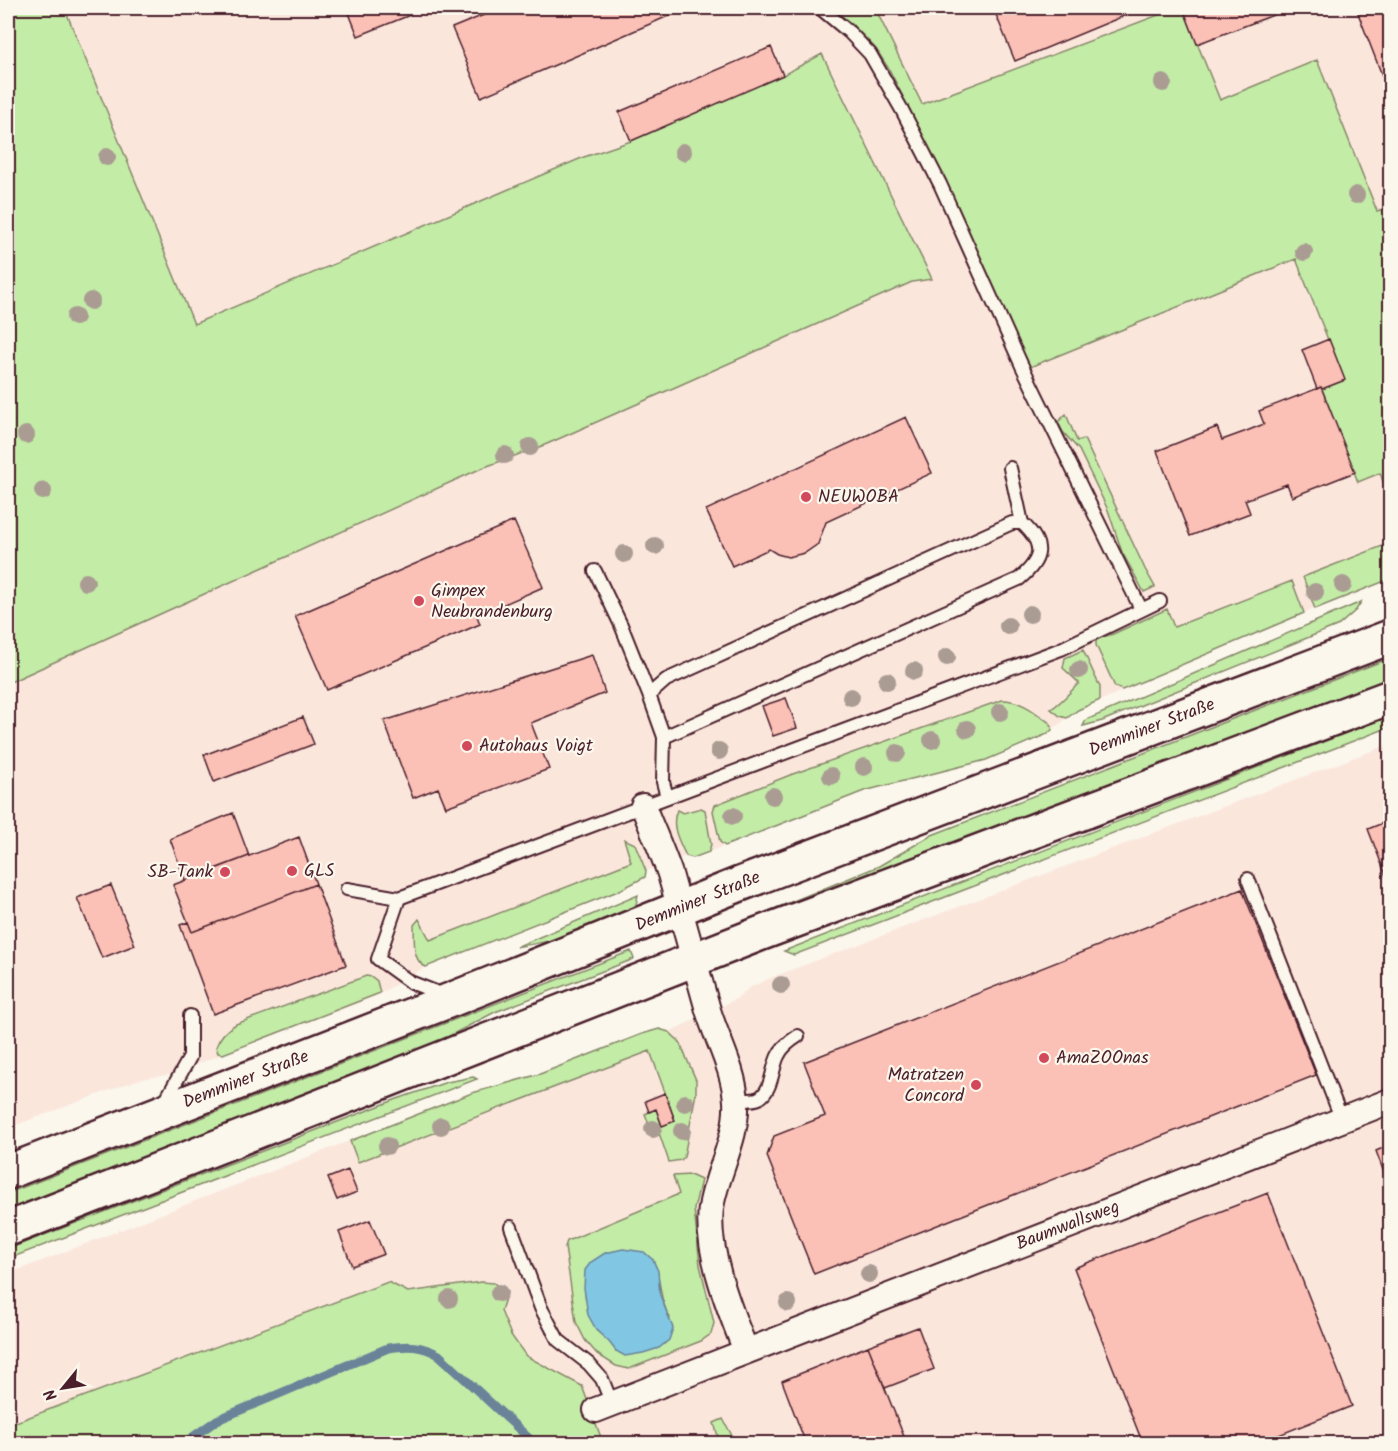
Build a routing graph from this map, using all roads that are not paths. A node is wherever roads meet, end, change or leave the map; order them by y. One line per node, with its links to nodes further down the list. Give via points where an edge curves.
1 (820, 8): 6 (lane, via 870,54 897,99)
2 (1010, 468): 3 (lane)
3 (1022, 523): 8 (lane, via 1012,523 666,680); 10 (lane, via 1036,539 1039,551 1036,563 1019,579)
4 (595, 571): 8 (lane)
5 (1160, 601): 6 (lane)
6 (1141, 609): 11 (lane, via 1061,649)
7 (1390, 637): 16 (main road, Demminer Straße)
8 (649, 695): 10 (lane)
9 (1390, 696): 17 (main road)
10 (664, 737): 11 (lane, via 663,782)
11 (667, 797): 12 (lane)
12 (643, 806): 15 (lane); 16 (street)
13 (1248, 879): 24 (lane)
14 (347, 889): 15 (lane)
15 (399, 898): 18 (lane, via 378,959 410,982)
16 (679, 909): 17 (street); 18 (main road, Demminer Straße)
17 (694, 960): 21 (street); 27 (main road)
18 (453, 999): 23 (main road, Demminer Straße)
19 (190, 1016): 23 (lane, via 190,1057)
20 (798, 1036): 21 (lane, via 778,1056 762,1096 756,1100)
21 (736, 1100): 28 (street, via 735,1125 711,1205 711,1237 731,1315)
22 (1390, 1101): 24 (street, Baumwallsweg)
23 (158, 1114): 25 (main road, Demminer Straße)
24 (1342, 1120): 28 (street, Baumwallsweg)
25 (8, 1172)
26 (511, 1227): 29 (lane, via 541,1308 558,1340 602,1379)
27 (8, 1229)
28 (746, 1351): 29 (street, Baumwallsweg)
29 (604, 1407)

